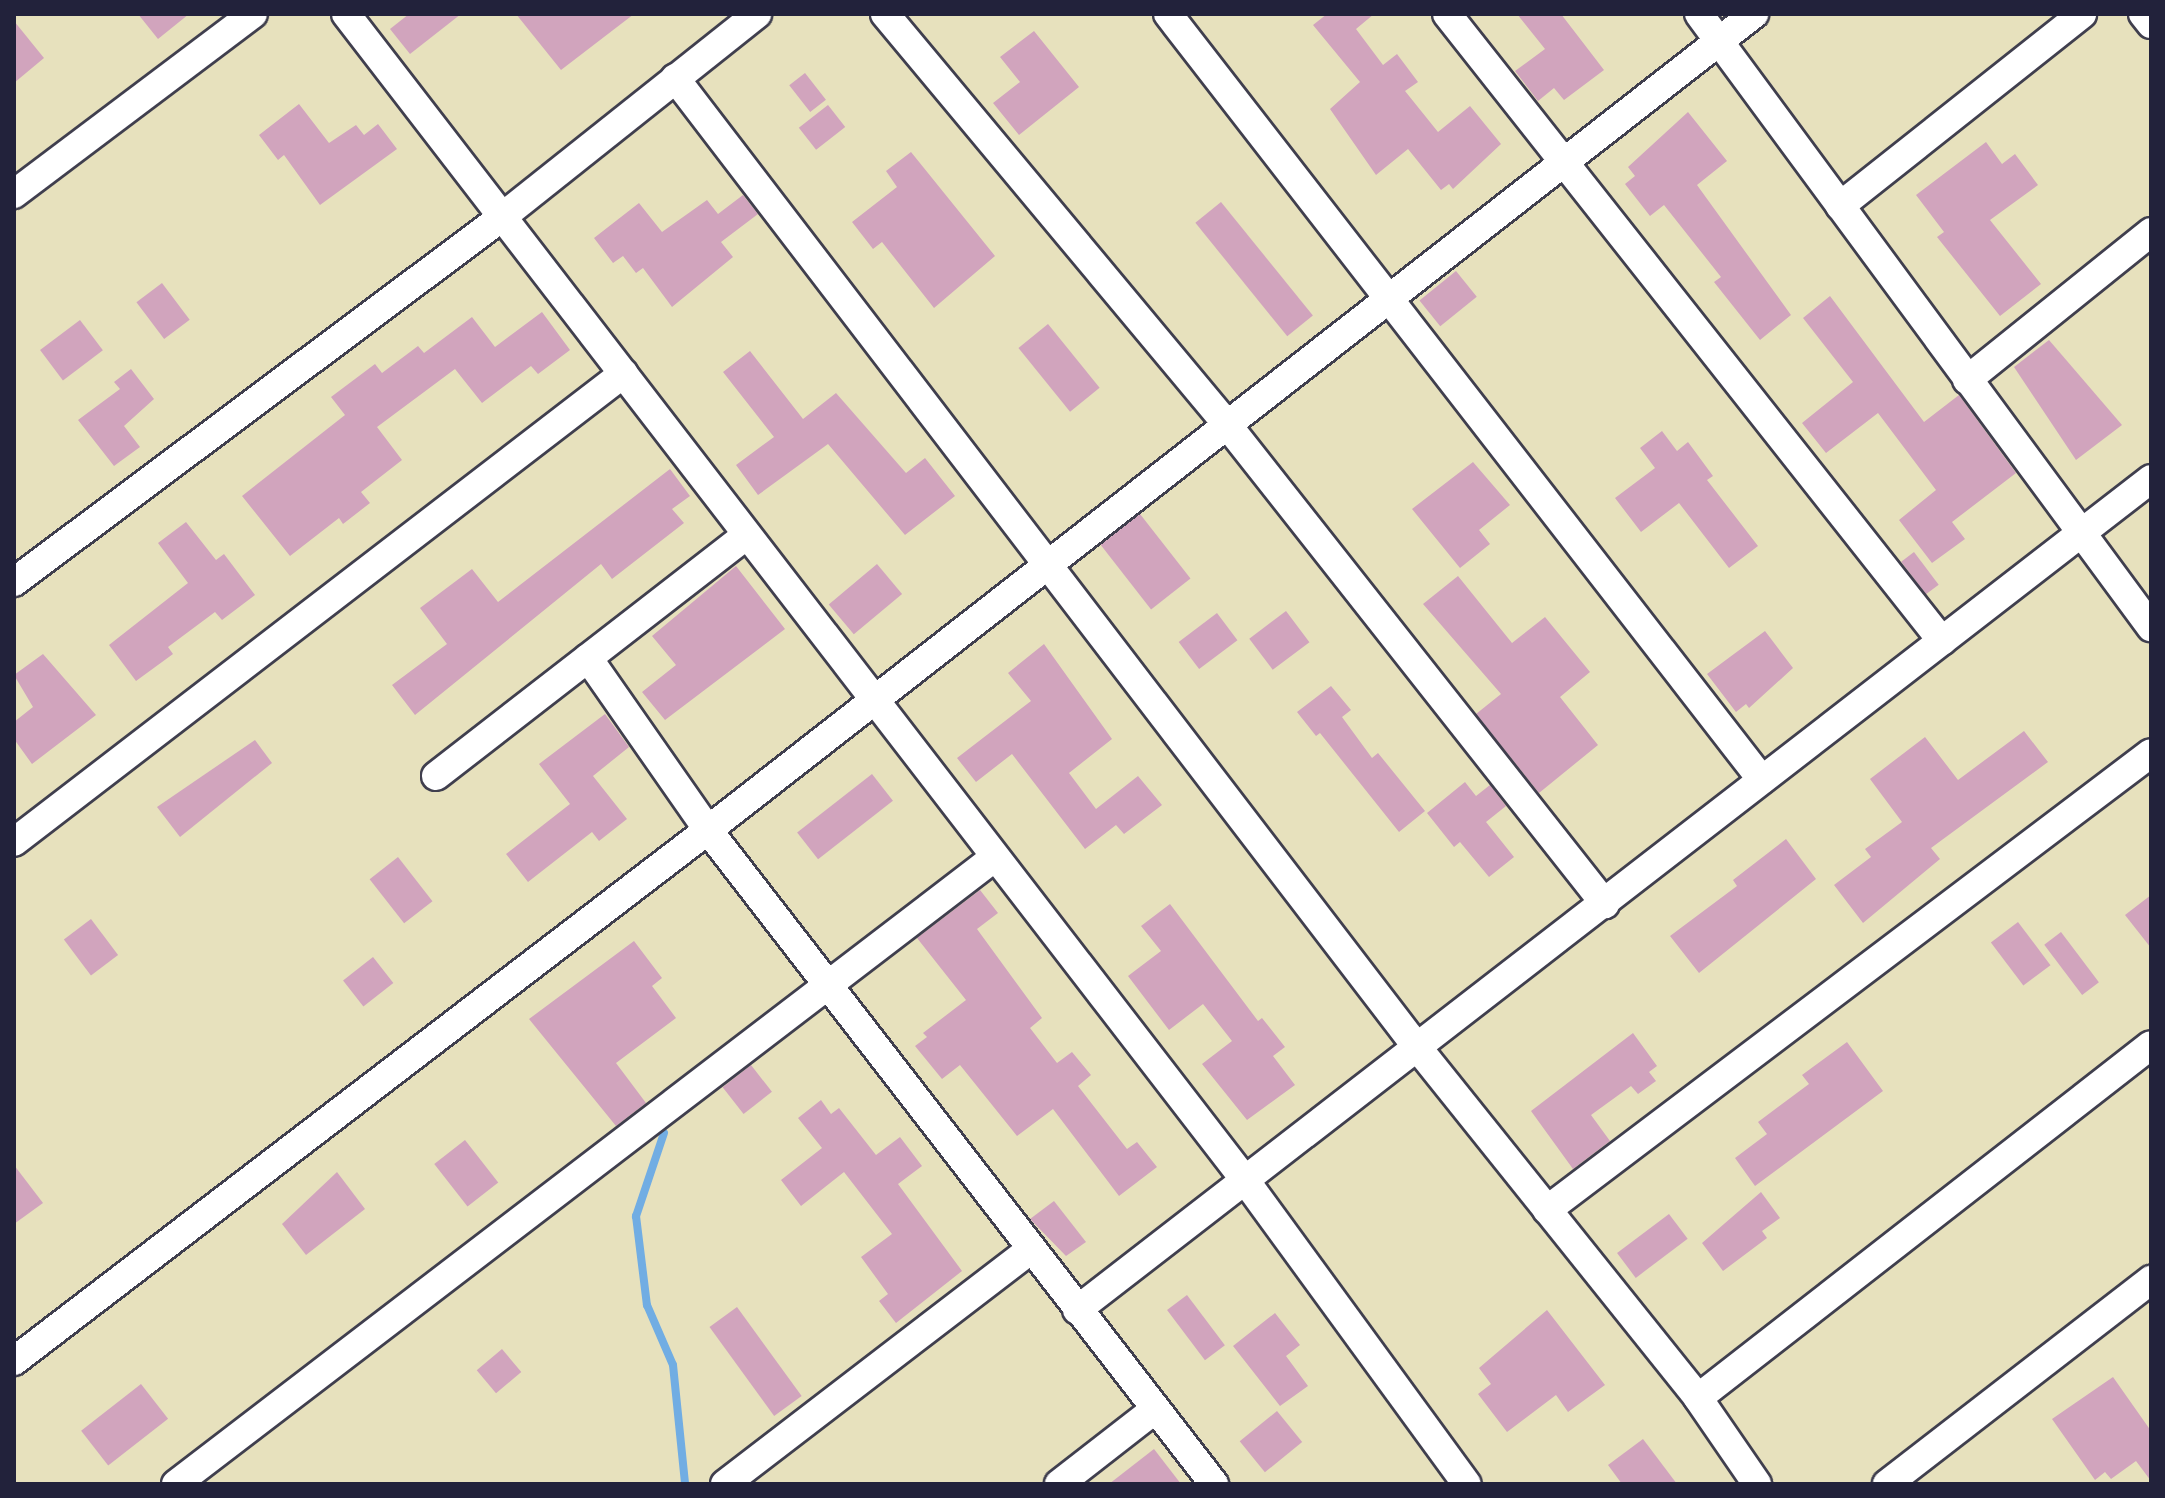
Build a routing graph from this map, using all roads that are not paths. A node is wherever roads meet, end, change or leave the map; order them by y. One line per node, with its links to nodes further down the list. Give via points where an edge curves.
1 (253, 14): 15 (street)
2 (346, 14): 17 (street)
3 (757, 14): 13 (street)
4 (885, 14): 22 (street)
5 (1168, 14): 19 (street)
6 (1447, 14): 14 (street)
7 (1699, 14): 12 (street)
8 (1754, 14): 12 (street)
9 (2082, 14): 16 (street)
10 (2143, 14): 11 (street)
11 (2151, 24)
12 (1720, 42): 14 (street); 16 (street)
13 (675, 78): 17 (street); 26 (street)
14 (1565, 162): 19 (street); 29 (street)
15 (14, 194)
16 (1840, 206): 21 (street)
17 (502, 217): 20 (street); 27 (street)
18 (2151, 232): 21 (street)
19 (1390, 299): 22 (street); 34 (street)
20 (624, 373): 25 (street); 36 (street)
21 (1967, 380): 24 (street)
22 (1225, 422): 26 (street); 38 (street)
23 (2151, 479): 24 (street)
24 (2080, 534): 28 (street); 29 (street)
25 (747, 535): 30 (street); 31 (street)
26 (1048, 565): 31 (street); 41 (street)
27 (14, 582)
28 (2151, 627)
29 (1942, 641): 34 (street)
30 (588, 658): 33 (street); 35 (street)
31 (873, 702): 35 (street); 37 (street)
32 (2151, 753): 43 (street)
33 (436, 776)
34 (1762, 780): 38 (street)
35 (708, 830): 39 (street); 47 (street)
36 (14, 842)
37 (994, 858): 39 (street); 42 (street)
38 (1605, 904): 41 (street)
39 (828, 985): 44 (street); 50 (street)
40 (2151, 1045): 48 (street)
41 (1417, 1047): 42 (street); 43 (street)
42 (1245, 1180): 46 (street); 54 (street)
43 (1547, 1210): 48 (street)
44 (1031, 1249): 46 (street); 51 (street)
45 (2151, 1280): 56 (street)
46 (1077, 1310): 49 (street)
47 (14, 1361)
48 (1698, 1398): 55 (street)
49 (1154, 1410): 52 (street); 53 (street)
50 (176, 1484)
51 (725, 1484)
52 (1059, 1484)
53 (1214, 1484)
54 (1467, 1484)
55 (1757, 1484)
56 (1887, 1484)

